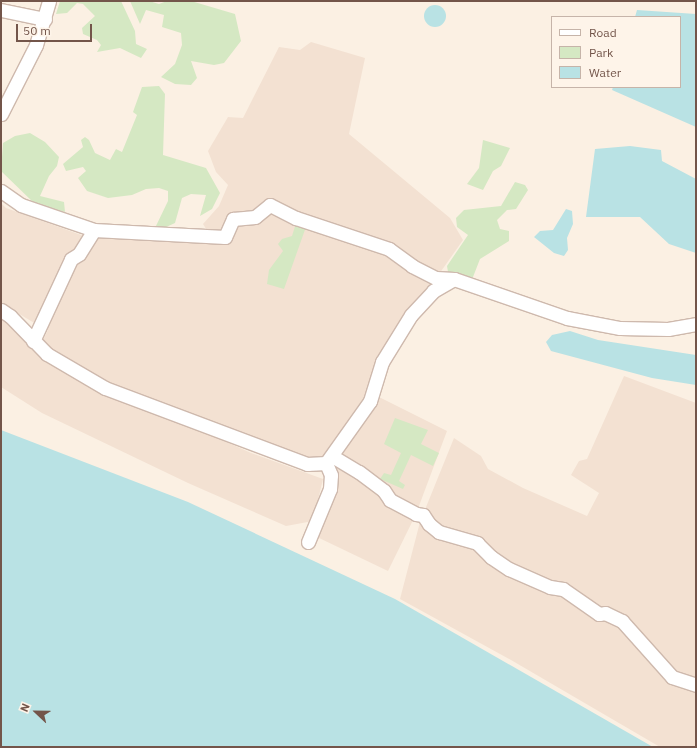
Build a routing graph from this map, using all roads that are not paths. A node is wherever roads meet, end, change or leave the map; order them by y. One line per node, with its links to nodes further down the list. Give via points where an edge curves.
1 (49, 1): 3 (street)
2 (1, 10): 3 (street)
3 (45, 19): 4 (street, via 36,45)
4 (1, 114)
5 (1, 191): 6 (street, via 21,204)
6 (94, 230): 7 (street, via 225,238 233,219 255,217 270,205 296,218 389,249 412,266 436,278); 10 (street, via 79,254 71,258)
7 (454, 280): 9 (street, via 567,318 620,328 668,329); 11 (street, via 433,291 410,315 382,362 370,401)
8 (1, 310): 10 (street)
9 (696, 324)
10 (33, 341): 11 (street, via 47,354 105,388 307,464)
11 (329, 459): 12 (street, via 330,489); 13 (street, via 384,491 390,500 423,515 439,532 477,544 509,569 550,587 564,589 599,614 605,613 622,621 672,677 691,686)
12 (308, 542)
13 (696, 685)

